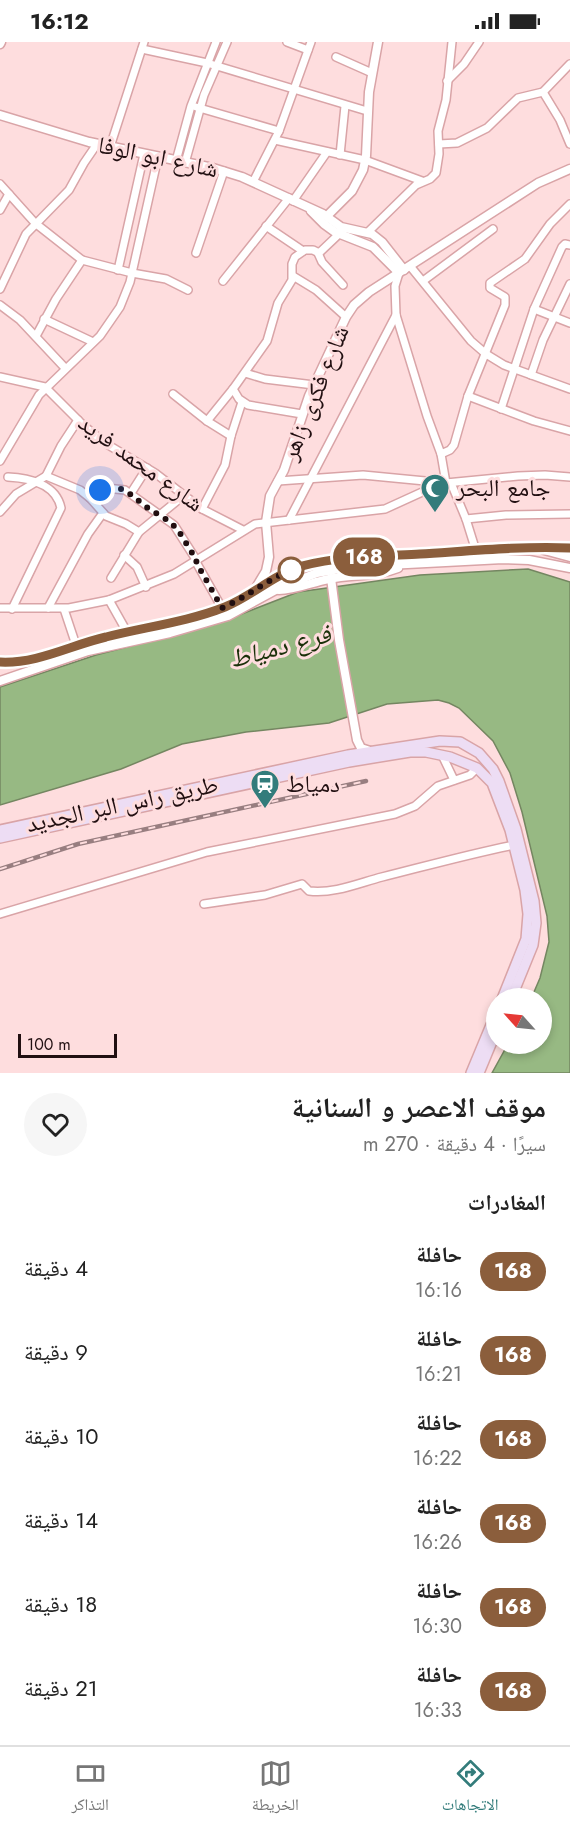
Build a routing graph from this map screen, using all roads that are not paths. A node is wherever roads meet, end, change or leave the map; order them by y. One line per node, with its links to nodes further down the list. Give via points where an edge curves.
1 (216, 42): 11 (street)
2 (227, 42): 13 (street)
3 (287, 42): 9 (street)
4 (311, 42): 9 (street)
5 (378, 42): 14 (street)
6 (452, 42): 15 (street)
7 (479, 42): 15 (street)
8 (143, 45): 11 (street); 28 (street)
9 (308, 50): 16 (street)
10 (336, 57): 14 (street)
11 (207, 63): 13 (street); 18 (street)
12 (570, 64): 17 (street)
13 (216, 66): 16 (street); 20 (street)
14 (372, 73): 21 (street)
15 (447, 81): 26 (street, via 446,104 438,131)
16 (294, 91): 19 (street); 23 (street)
17 (543, 93): 26 (street, via 518,98 482,131 457,143); 27 (street)
18 (191, 106): 20 (street); 34 (street)
19 (345, 106): 21 (street); 31 (street)
20 (200, 108): 23 (street); 34 (street)
21 (367, 111): 33 (street)
22 (0, 115): 25 (street, شارع ابو الوفا)
23 (279, 131): 24 (street)
24 (275, 140): 29 (street); 38 (street)
25 (97, 144): 28 (street, شارع ابو الوفا); 46 (street, via 69,190)
26 (440, 144): 37 (street, via 436,173)
27 (570, 144)
28 (110, 147): 30 (street, شارع ابو الوفا)
29 (327, 152): 31 (street); 41 (street)
30 (144, 154): 32 (street, شارع ابو الوفا); 56 (street)
31 (340, 155): 33 (street)
32 (158, 157): 34 (street, شارع ابو الوفا); 58 (street)
33 (365, 160): 37 (street); 45 (street, via 355,188)
34 (181, 162): 35 (street, شارع ابو الوفا)
35 (224, 171): 38 (street, شارع ابو الوفا); 53 (street)
36 (569, 171): 57 (street, شارع فكرى زاهر, via 538,183)
37 (422, 181): 49 (street)
38 (253, 182): 41 (street, شارع ابو الوفا)
39 (0, 184): 40 (street)
40 (9, 194): 43 (street); 46 (street)
41 (291, 200): 44 (street, شارع ابو الوفا); 47 (street)
42 (570, 204): 75 (street, via 525,259 490,283 490,288 506,298)
43 (0, 210)
44 (311, 210): 45 (street, شارع ابو الوفا); 50 (street, شارع ابو الوفا)
45 (327, 216): 49 (street, شارع ابو الوفا, via 341,227)
46 (35, 223): 55 (street); 64 (street)
47 (266, 226): 52 (street); 60 (street)
48 (493, 229): 61 (street)
49 (368, 232): 57 (street, شارع ابو الوفا, via 382,242)
50 (339, 234): 54 (street); 57 (street, شارع ابو الوفا, via 373,247)
51 (570, 245): 67 (street, via 562,248)
52 (303, 251): 54 (street, via 312,249); 59 (street, via 292,262)
53 (196, 253)
54 (318, 253): 62 (street)
55 (82, 260): 56 (street); 71 (street)
56 (118, 270): 58 (street)
57 (405, 270): 61 (street); 68 (street, via 395,286); 69 (street, شارع فكرى زاهر, via 365,295)
58 (132, 273): 65 (street, via 170,280); 74 (street, via 120,307)
59 (293, 276): 69 (street); 78 (street, via 278,303 267,341)
60 (223, 280)
61 (423, 281): 75 (street)
62 (343, 285)
63 (569, 288): 70 (street)
64 (0, 290)
65 (188, 290)
66 (0, 304): 73 (street)
67 (534, 309): 70 (street); 77 (street)
68 (396, 315): 94 (street); 100 (street)
69 (346, 317): 81 (street, شارع فكرى زاهر)
70 (553, 317): 72 (street); 79 (street)
71 (45, 319): 73 (street); 74 (street)
72 (570, 323)
73 (36, 336): 76 (street)
74 (93, 342): 76 (street)
75 (486, 354): 77 (street); 86 (street)
76 (65, 368): 82 (street)
77 (514, 368): 79 (street); 88 (street)
78 (245, 374): 81 (street); 83 (street)
79 (531, 375): 84 (street)
80 (0, 376): 82 (street)
81 (314, 385): 89 (street, شارع فكرى زاهر)
82 (45, 387): 90 (street, شارع محمد فريد); 95 (street)
83 (233, 389): 87 (street); 91 (street)
84 (570, 389)
85 (173, 394): 91 (street)
86 (468, 396): 88 (street); 94 (street, via 454,445)
87 (242, 402): 89 (street); 93 (street)
88 (501, 409): 92 (street)
89 (302, 414): 101 (street, شارع فكرى زاهر)
90 (78, 420): 96 (street, شارع محمد فريد, via 105,443); 97 (street)
91 (207, 421): 93 (street)
92 (570, 431)
93 (231, 436): 107 (street, via 225,465)
94 (441, 454): 103 (street)
95 (0, 461)
96 (147, 468): 104 (street); 105 (street, شارع محمد فريد)
97 (46, 476): 102 (street); 106 (street)
98 (8, 477): 102 (street)
99 (570, 477): 103 (street, via 518,476)
100 (310, 478): 101 (street); 103 (street, via 363,475); 113 (street)
101 (278, 481): 114 (street, شارع فكرى زاهر)
102 (35, 482): 108 (street, via 16,494); 134 (street, via 48,488 61,508)
103 (446, 483): 112 (street); 113 (street, via 385,509)
104 (130, 493): 106 (street, via 113,487); 111 (street)
105 (183, 496): 107 (street, شارع محمد فريد); 111 (street)
106 (90, 498): 109 (street)
107 (202, 509): 115 (street, شارع محمد فريد)
108 (0, 512)
109 (103, 513): 116 (street); 132 (street)
110 (570, 514): 112 (street)
111 (159, 515): 116 (street); 122 (street, via 178,530)
112 (466, 519): 119 (street)
113 (289, 520): 114 (street)
114 (266, 522): 115 (street); 128 (street, شارع فكرى زاهر, via 269,557)
115 (243, 530): 122 (street)
116 (139, 532): 120 (street)
117 (539, 548): 118 (street); 119 (street); 121 (street)
118 (570, 548)
119 (476, 551): 128 (street, via 350,558 314,564 283,573)
120 (124, 555): 125 (street); 127 (street, via 137,567)
121 (570, 557)
122 (197, 561): 127 (street); 133 (street)
123 (405, 565): 124 (street, via 516,559); 126 (street, via 384,573); 129 (street, via 333,569)
124 (570, 568)
125 (111, 578)
126 (329, 579): 129 (street); 140 (street)
127 (146, 587): 130 (street)
128 (255, 589): 133 (street)
129 (275, 590): 139 (street, via 228,616 88,651)
130 (109, 600): 135 (street); 136 (street)
131 (0, 608): 134 (street)
132 (48, 608): 134 (street); 135 (street)
133 (222, 608): 136 (street)
134 (12, 609)
135 (64, 609): 137 (street)
136 (127, 632): 137 (street)
137 (76, 645): 138 (street, via 21,662)
138 (0, 662)
139 (1, 680)
140 (351, 717): 142 (street, via 358,744); 143 (street)
141 (455, 741): 142 (main road, طريق راس البر الجديد); 144 (main road, via 457,750); 145 (main road, via 474,749)
142 (370, 751): 143 (main road, طريق راس البر الجديد)
143 (348, 755): 148 (main road, طريق راس البر الجديد)
144 (446, 756): 146 (main road, طريق راس البر الجديد); 147 (street); 149 (main road, طريق راس البر الجديد, via 410,752 349,762)
145 (484, 759): 146 (main road); 154 (main road, via 496,775 510,808 536,912 533,945)
146 (477, 768): 147 (street); 150 (main road, via 492,783)
147 (454, 780): 152 (street, via 438,786 415,806 395,814 207,852)
148 (0, 830)
149 (0, 838)
150 (514, 845): 151 (street, via 330,891 309,891 302,884 265,895); 153 (main road, via 527,902 528,927)
151 (204, 904)
152 (0, 914)
153 (507, 988)
154 (515, 988)
155 (486, 1046): 157 (main road)
156 (486, 1053): 158 (main road)
157 (471, 1073)
158 (479, 1073)

